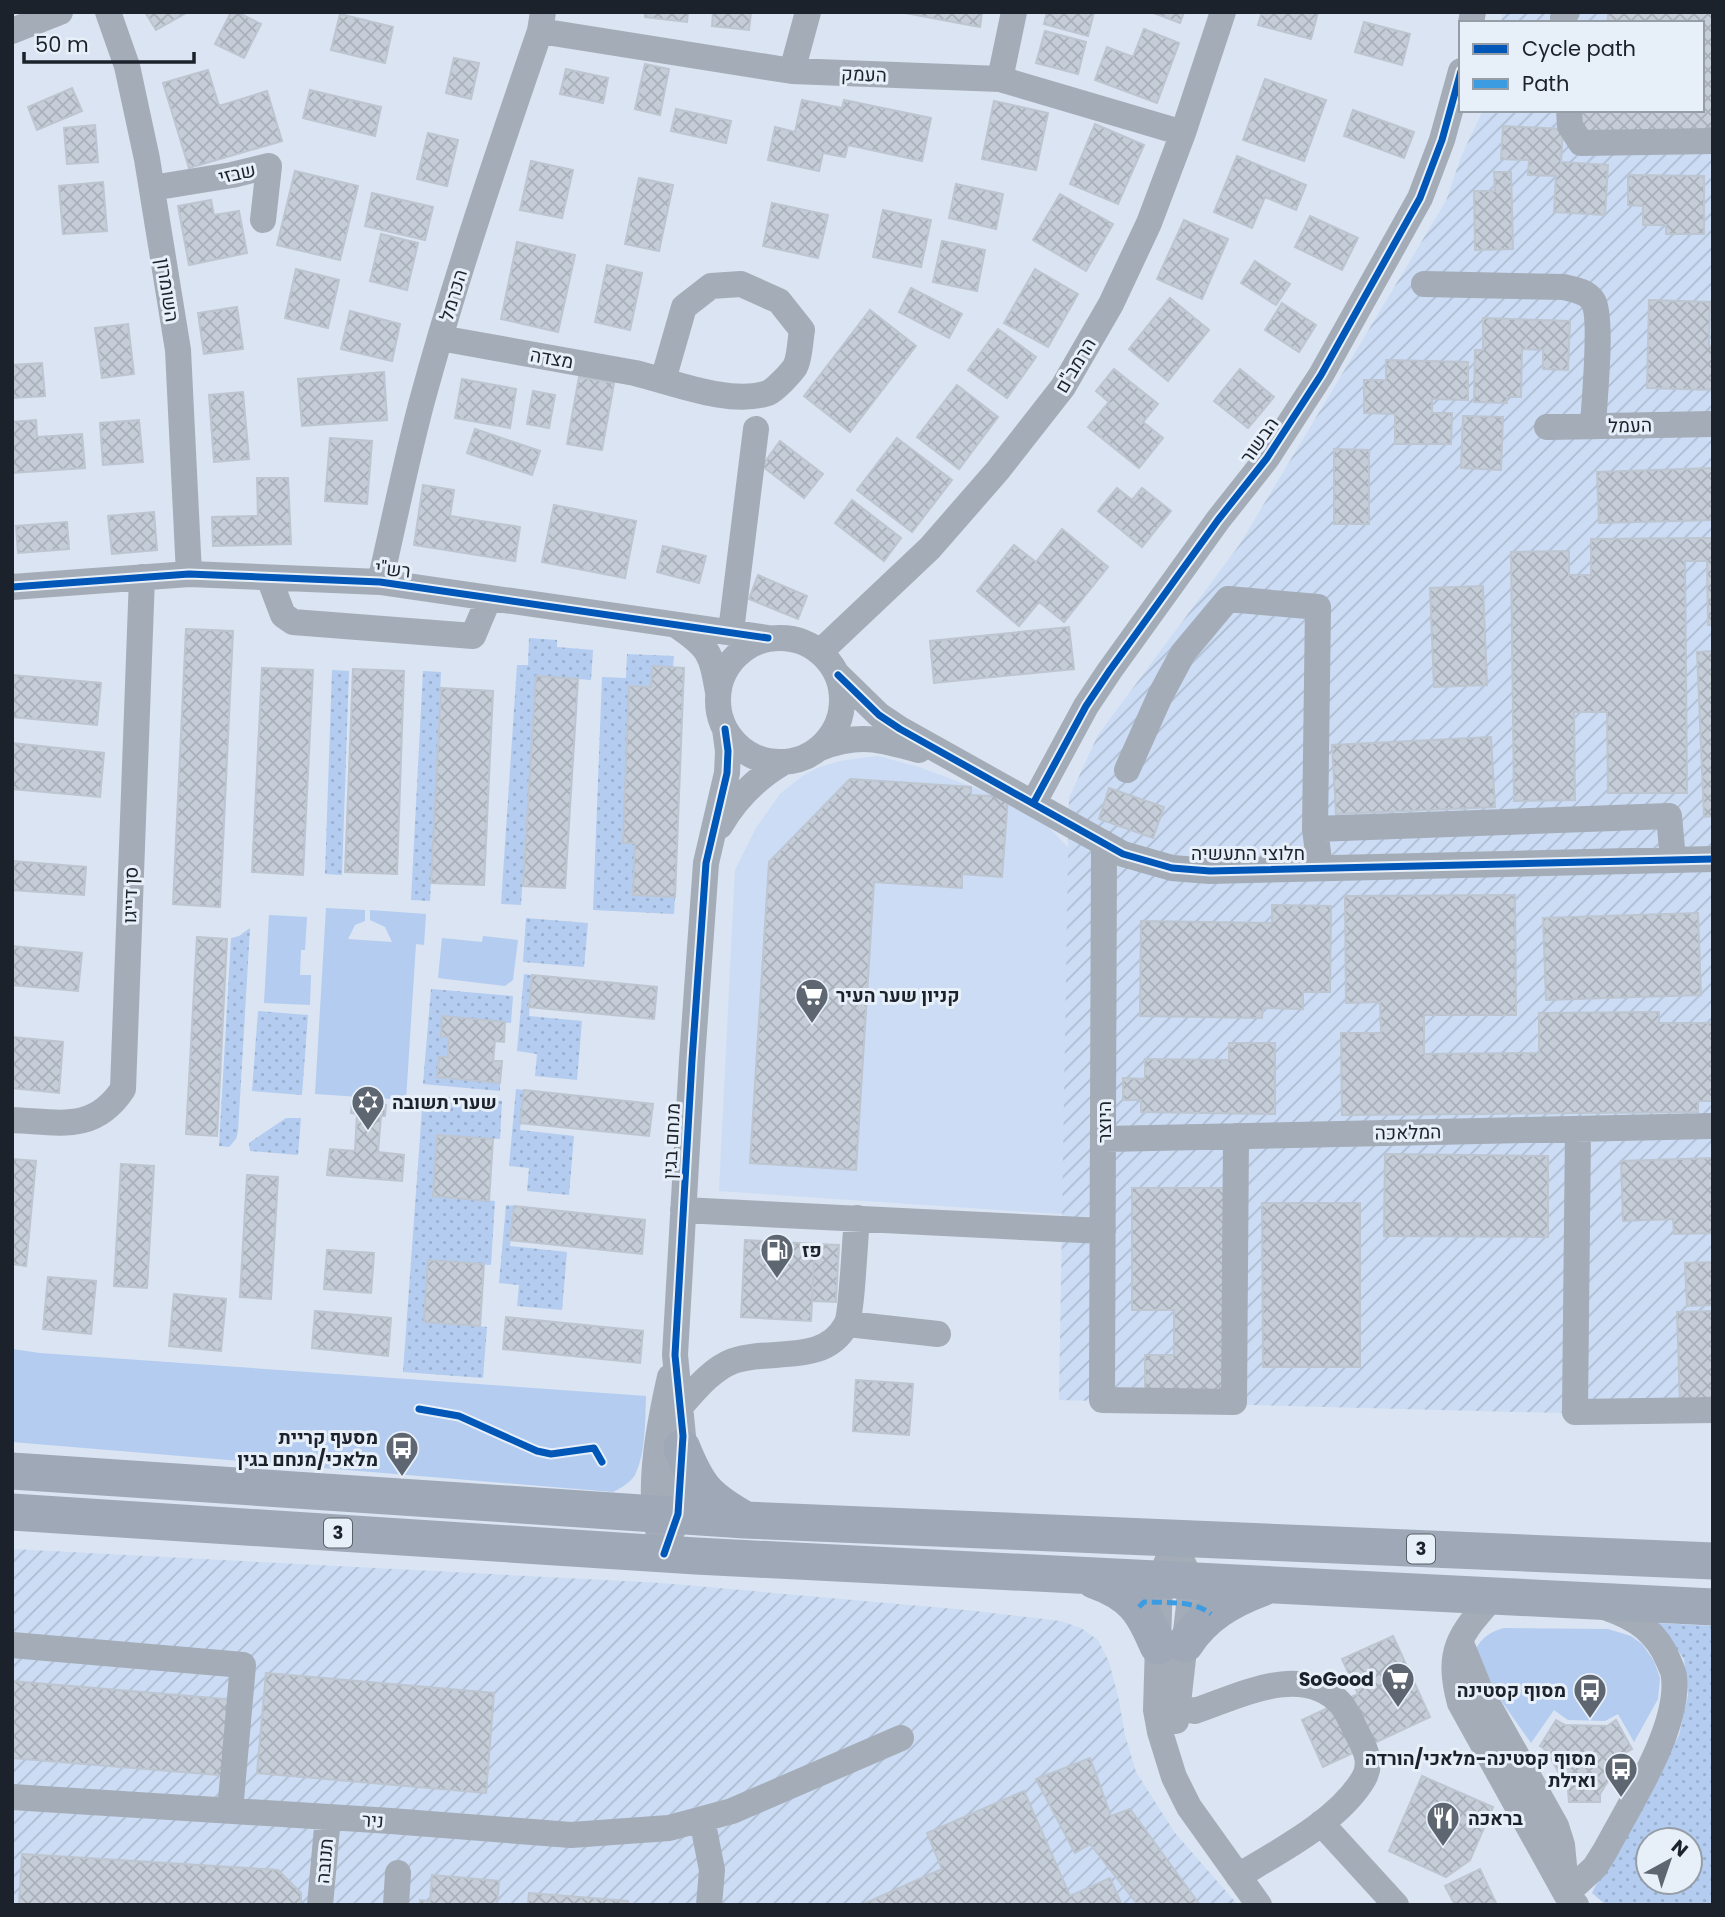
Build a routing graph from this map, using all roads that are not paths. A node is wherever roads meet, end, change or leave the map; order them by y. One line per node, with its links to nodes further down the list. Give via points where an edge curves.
1 (60, 12): 7 (street)
2 (108, 12): 14 (street, השומרון, via 127,66)
3 (808, 12): 8 (street)
4 (1014, 12): 10 (street)
5 (1223, 12): 12 (street, הרמב"ם)
6 (542, 21): 8 (street, העמק); 17 (street, הכרמל)
7 (12, 31)
8 (792, 71): 10 (street, העמק)
9 (1459, 78): 40 (street, הבשור, via 1420,198 1321,376 1267,458 1110,670)
10 (1000, 79): 12 (street, העמק)
11 (1569, 112): 13 (street, via 1570,126 1581,143)
12 (1183, 133): 32 (street, הרמב"ם, via 1149,223 1111,304 1063,387 930,548)
13 (1713, 141)
14 (152, 188): 15 (street, שבזי, via 269,166); 23 (street, השומרון, via 178,350)
15 (263, 220)
16 (1424, 284): 20 (street, via 1564,287 1583,292 1593,301 1597,320)
17 (440, 338): 18 (street, מצדה); 26 (street, הכרמל)
18 (663, 380): 18 (street, via 721,395 770,393 796,366 802,330 779,301 741,284 711,286 684,307)
19 (1713, 425): 20 (street, העמל)
20 (1593, 426): 21 (street, העמל)
21 (1547, 427)
22 (756, 429): 30 (street)
23 (189, 574): 24 (street, רש"י); 25 (street, רש"י)
24 (142, 577): 27 (street, רש"י); 47 (street, סן דייגו, via 123,1089 113,1105 98,1116 78,1122)
25 (269, 578): 26 (street, רש"י); 28 (street, via 276,603 293,622 473,636)
26 (380, 582): 28 (street, רש"י)
27 (12, 587)
28 (489, 598): 29 (street, רש"י)
29 (674, 624): 30 (street, רש"י); 34 (street, רש"י, via 697,639 712,658)
30 (731, 631): 31 (street, רש"י)
31 (768, 638): 32 (street, via 787,637); 34 (street, via 734,657)
32 (820, 652): 33 (street)
33 (838, 675): 36 (street, via 843,707 839,723); 37 (street, חלוצי התעשיה, via 879,715)
34 (718, 693): 35 (street)
35 (725, 729): 38 (street, via 733,741 756,757); 45 (street, מנחם בגין, via 727,774)
36 (820, 748): 37 (street, חלוצי התעשיה, via 844,739 867,738); 38 (street)
37 (958, 760): 40 (street, חלוצי התעשיה)
38 (784, 762): 45 (street, מנחם בגין, via 756,782 727,814)
39 (1127, 770): 41 (street, via 1183,653 1228,599 1318,607)
40 (1034, 802): 42 (street, חלוצי התעשיה)
41 (1315, 829): 44 (street, via 1669,816); 46 (street)
42 (1104, 844): 46 (street, חלוצי התעשיה, via 1172,868); 51 (street, היוצר)
43 (1713, 859): 44 (street, חלוצי התעשיה)
44 (1673, 860): 46 (street, חלוצי התעשיה)
45 (706, 863): 52 (street, מנחם בגין)
46 (1320, 868)
47 (12, 1120)
48 (1713, 1126): 49 (street, המלאכה)
49 (1578, 1129): 50 (street, המלאכה); 59 (street, via 1574,1412)
50 (1236, 1136): 51 (street, המלאכה); 54 (street, היוצר, via 1234,1402 1102,1400)
51 (1104, 1139): 54 (street, היוצר)
52 (683, 1210): 53 (street); 57 (street, מנחם בגין)
53 (857, 1218): 54 (street); 55 (street)
54 (1103, 1231)
55 (848, 1324): 56 (street); 58 (street, via 818,1351 730,1362)
56 (938, 1334)
57 (675, 1355): 58 (street, מנחם בגין); 63 (street, מנחם בגין, via 659,1432)
58 (681, 1406): 60 (street, מנחם בגין)
59 (1713, 1410)
60 (682, 1448): 63 (street, מנחם בגין); 64 (highway, via 708,1497)
61 (12, 1471): 63 (highway, 3)
62 (12, 1512): 66 (highway, 3)
63 (666, 1513): 64 (highway, 3); 66 (street, מנחם בגין)
64 (745, 1520): 65 (highway, 3)
65 (1176, 1539): 67 (highway, 3); 69 (street)
66 (664, 1554): 68 (highway, 3)
67 (1713, 1559)
68 (1083, 1576): 69 (highway, 3); 75 (highway, via 1129,1597)
69 (1175, 1580): 70 (highway, 3); 75 (street)
70 (1267, 1586): 71 (highway, 3); 75 (highway, via 1212,1614)
71 (1493, 1597): 72 (highway, 3); 86 (street, via 1467,1625 1456,1650 1454,1675 1460,1703)
72 (1585, 1601): 73 (highway, 3); 86 (street, via 1627,1615 1648,1629 1674,1677 1672,1710 1661,1744 1605,1851)
73 (1713, 1607)
74 (12, 1645): 80 (street, via 243,1665)
75 (1172, 1645): 76 (street); 78 (street, via 1156,1710)
76 (1179, 1704): 78 (street); 83 (street, via 1195,1711 1270,1686 1299,1684 1323,1689 1342,1705 1368,1754 1368,1767 1350,1796)
77 (901, 1738): 82 (street, ניר, via 732,1811)
78 (1169, 1760): 85 (street, via 1189,1807)
79 (12, 1797): 80 (street, ניר)
80 (230, 1811): 81 (street, ניר)
81 (328, 1818): 82 (street, ניר, via 571,1835 669,1828); 87 (street, תנובה)
82 (702, 1819): 89 (street, via 712,1870)
83 (1321, 1823): 85 (street); 91 (street)
84 (398, 1873): 88 (street)
85 (1238, 1876): 90 (street)
86 (1569, 1901)
87 (320, 1905)
88 (396, 1905)
89 (709, 1905)
90 (1259, 1905)
91 (1396, 1905)

